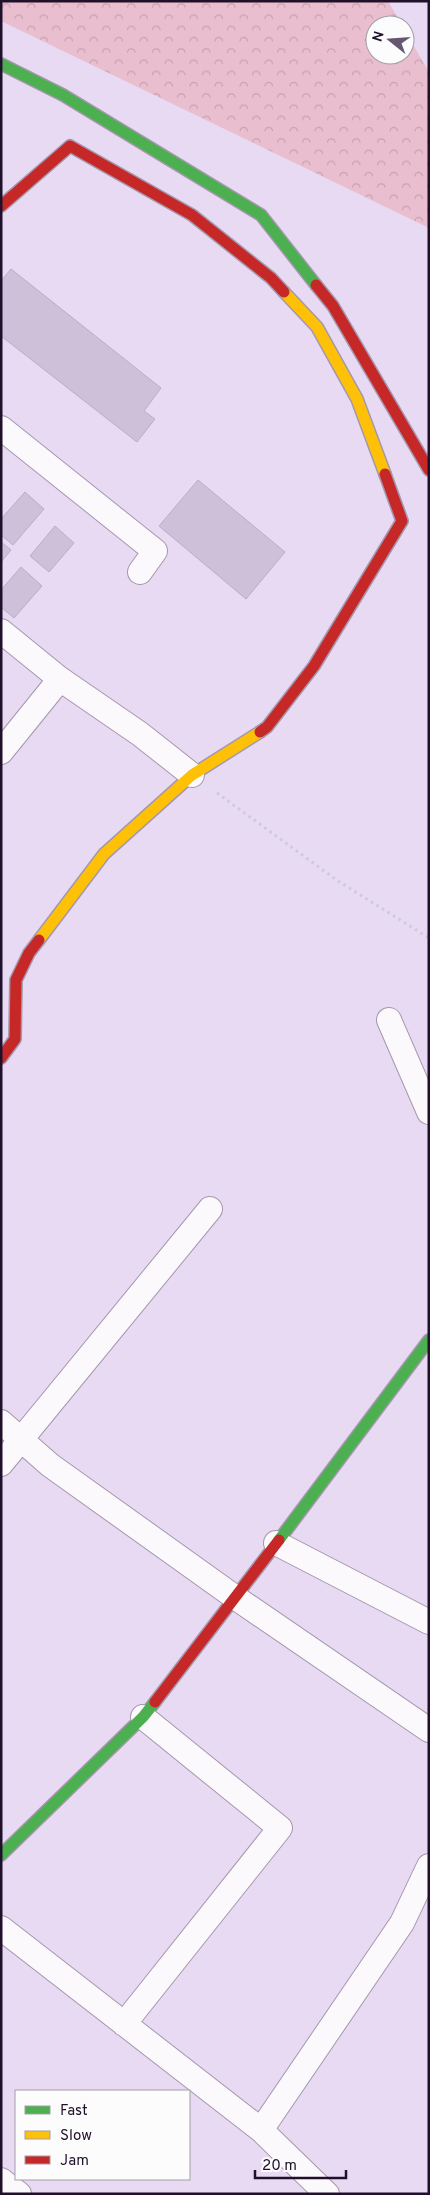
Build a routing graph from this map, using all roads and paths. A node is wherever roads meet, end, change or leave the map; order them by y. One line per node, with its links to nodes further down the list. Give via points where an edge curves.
1 (1, 64): 3 (street, via 63,95 261,215)
2 (1, 206): 4 (street, via 70,146 192,215 271,278)
3 (333, 306): 4 (street); 6 (street)
4 (317, 327): 11 (street, via 357,399 402,521 314,666 267,727)
5 (1, 428): 7 (street, via 155,551)
6 (429, 470)
7 (140, 572)
8 (1, 631): 9 (street)
9 (60, 679): 10 (street); 11 (street, via 140,734)
10 (1, 752)
11 (192, 775): 12 (path, via 338,880); 14 (street, via 104,854 29,953 16,980 15,1039)
12 (429, 938)
13 (388, 1020): 15 (street)
14 (1, 1058)
15 (429, 1112)
16 (210, 1208): 19 (street)
17 (429, 1340): 21 (street)
18 (1, 1422): 19 (street)
19 (21, 1440): 20 (street); 22 (street, via 50,1465)
20 (1, 1464)
21 (276, 1542): 22 (street); 23 (street)
22 (236, 1598): 24 (street); 25 (street)
23 (429, 1622)
24 (143, 1717): 26 (street); 29 (street, via 280,1828)
25 (429, 1730)
26 (1, 1855)
27 (429, 1866): 30 (street, via 402,1923)
28 (1, 1928): 29 (street)
29 (124, 2024): 30 (street)
30 (261, 2130): 33 (street)
31 (1, 2180): 32 (street)
32 (19, 2194)
33 (327, 2194)

